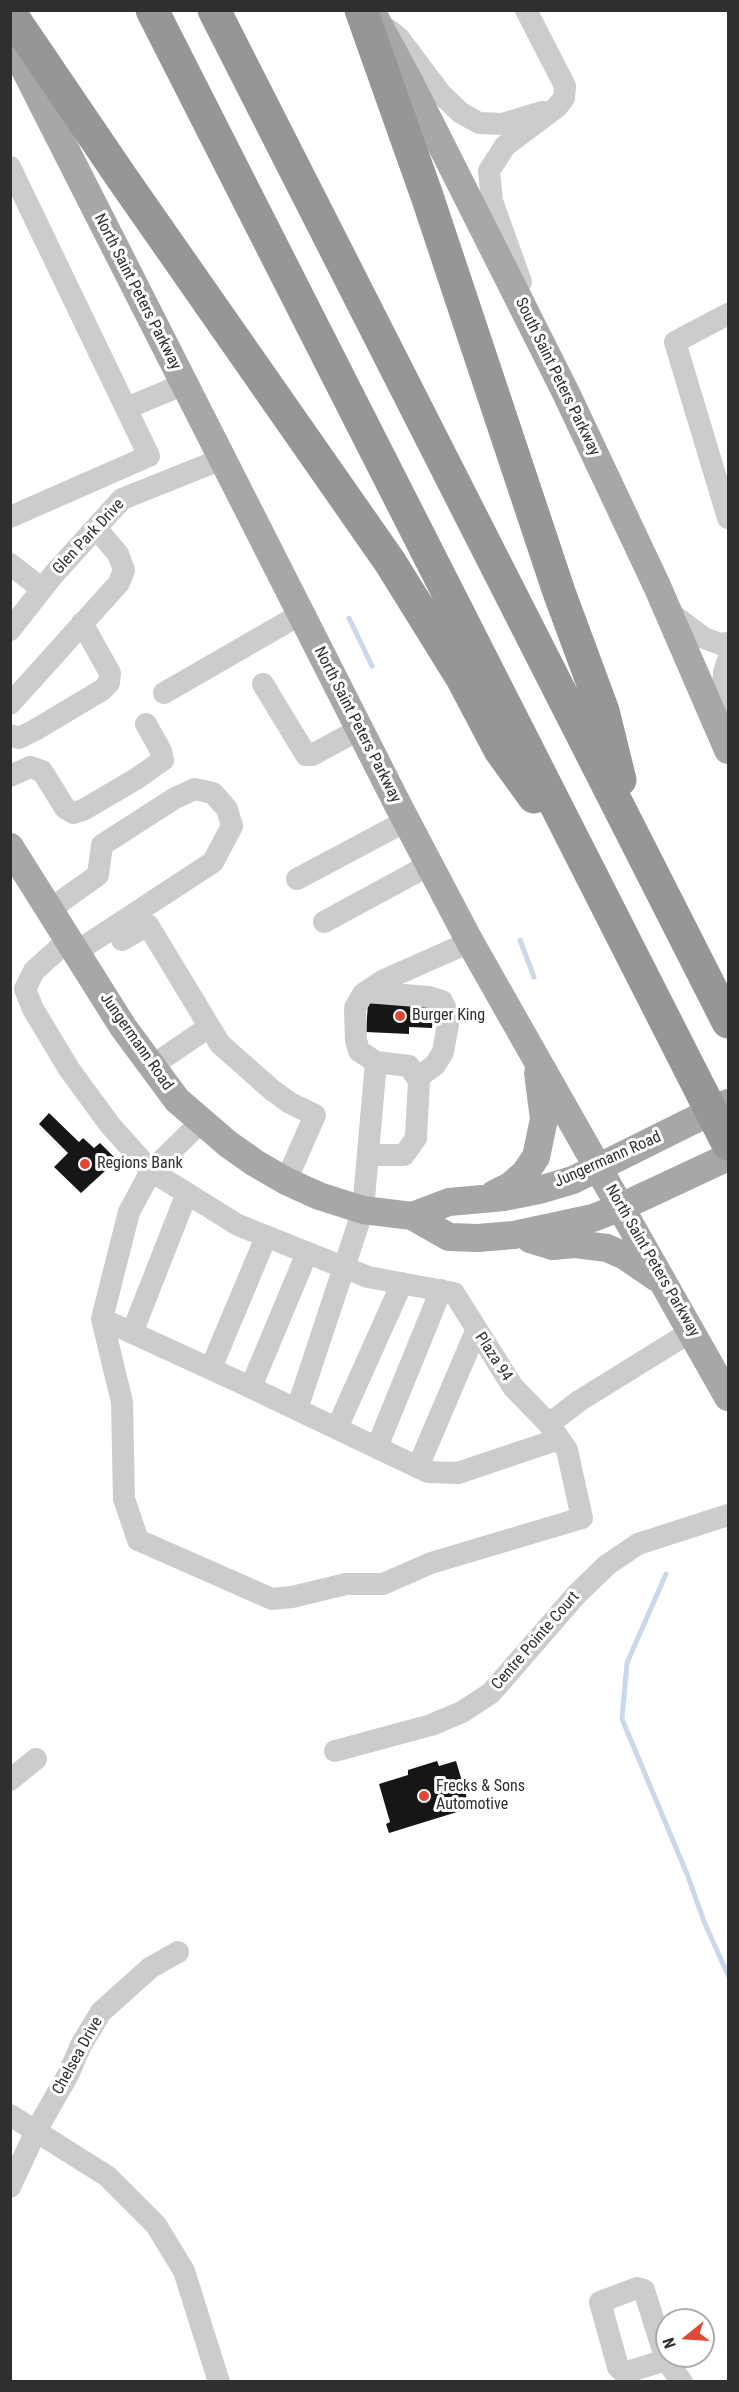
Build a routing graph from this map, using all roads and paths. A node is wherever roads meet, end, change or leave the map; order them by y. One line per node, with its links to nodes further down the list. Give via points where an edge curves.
1 (152, 10): 38 (highway)
2 (214, 10): 34 (highway)
3 (529, 11): 7 (street, via 565,86 564,98)
4 (368, 12): 7 (street, via 399,38 441,94 479,123 502,124); 10 (main road, South Saint Peters Parkway, via 410,83); 34 (highway, via 532,516 603,711)
5 (10, 13): 38 (highway, via 390,562 462,678 500,750)
6 (10, 40): 11 (main road, North Saint Peters Parkway)
7 (557, 107): 10 (street, via 505,146 489,171 492,201)
8 (10, 167): 12 (street)
9 (729, 314): 15 (street, via 675,342)
10 (541, 343): 19 (main road, South Saint Peters Parkway)
11 (184, 384): 12 (street); 13 (main road, North Saint Peters Parkway)
12 (127, 408): 14 (street, via 150,456)
13 (222, 459): 16 (street, Glen Park Drive, via 122,499); 20 (main road, North Saint Peters Parkway)
14 (10, 518)
15 (729, 518)
16 (96, 528): 18 (street, Glen Park Drive); 21 (street, via 118,554 124,570 119,583)
17 (12, 569): 18 (street)
18 (42, 589): 22 (street, Glen Park Drive)
19 (668, 611): 23 (street, via 704,638); 31 (main road, South Saint Peters Parkway)
20 (301, 614): 26 (street); 29 (main road, North Saint Peters Parkway)
21 (82, 623): 27 (street); 30 (street, via 110,673 108,683 35,730 19,738)
22 (10, 630)
23 (729, 643)
24 (729, 660): 31 (street, via 723,678)
25 (263, 684): 29 (street, via 306,755)
26 (164, 693)
27 (10, 704)
28 (146, 724): 32 (street, via 163,760 83,810 73,813 65,808 42,771 30,767)
29 (360, 729): 33 (main road, North Saint Peters Parkway)
30 (10, 735)
31 (726, 744)
32 (10, 776)
33 (406, 821): 36 (main road, North Saint Peters Parkway); 37 (street)
34 (633, 834): 44 (highway)
35 (10, 848): 39 (main road, Jungermann Road)
36 (429, 865): 40 (street); 41 (main road, North Saint Peters Parkway)
37 (297, 879)
38 (594, 881): 50 (highway)
39 (49, 910): 42 (main road, Jungermann Road); 42 (street, via 99,875 102,845 175,798 195,789 213,794 227,809 232,826 213,862)
40 (324, 922)
41 (470, 942): 43 (street, via 384,980); 46 (main road, North Saint Peters Parkway)
42 (76, 951): 45 (street, via 148,925); 48 (main road, Jungermann Road); 56 (street, Plaza 94, via 34,971 25,989 69,1069 110,1125)
43 (366, 992): 47 (street, via 355,1008 356,1040 359,1051); 49 (street, via 442,1001 448,1014 443,1052 435,1065)
44 (729, 1022)
45 (209, 1027): 48 (street); 57 (street, via 220,1044 257,1078 315,1115)
46 (536, 1059): 55 (main road, North Saint Peters Parkway); 59 (main road, via 544,1119 536,1157 510,1186)
47 (376, 1062): 49 (street, via 409,1066); 53 (street)
48 (150, 1067): 51 (main road, Jungermann Road)
49 (417, 1078): 53 (street, via 416,1138 404,1155)
50 (716, 1099): 52 (highway, bridge); 55 (main road, Jungermann Road)
51 (201, 1122): 56 (street); 57 (main road, Jungermann Road)
52 (729, 1144)
53 (368, 1155): 61 (street)
54 (729, 1157): 60 (main road, Jungermann Road)
55 (598, 1168): 59 (main road, Jungermann Road, via 539,1190); 60 (main road, North Saint Peters Parkway)
56 (151, 1171): 58 (street, Plaza 94); 70 (street, via 129,1212)
57 (286, 1181): 61 (main road, Jungermann Road)
58 (187, 1193): 64 (street, Plaza 94, via 238,1225); 73 (street)
59 (484, 1199): 62 (main road, Jungermann Road, via 449,1202)
60 (621, 1207): 63 (main road, Jungermann Road); 68 (main road, North Saint Peters Parkway)
61 (363, 1210): 62 (main road, Jungermann Road); 66 (street)
62 (412, 1216): 63 (main road, Jungermann Road, via 449,1237)
63 (514, 1235): 68 (main road, via 553,1246 607,1248)
64 (266, 1237): 65 (street, Plaza 94); 74 (street)
65 (308, 1253): 66 (street, Plaza 94); 75 (street)
66 (343, 1268): 67 (street, Plaza 94); 77 (street)
67 (402, 1283): 69 (street, Plaza 94); 78 (street)
68 (664, 1283): 72 (main road, North Saint Peters Parkway)
69 (441, 1290): 71 (street, Plaza 94, via 454,1293); 80 (street)
70 (102, 1319): 73 (street); 79 (street, Plaza 94, via 122,1402 123,1499 138,1540 272,1599 346,1584 383,1584 431,1563 582,1518 567,1450)
71 (476, 1330): 79 (street, Plaza 94, via 513,1387); 81 (street)
72 (692, 1330): 76 (main road, North Saint Peters Parkway); 79 (street, via 579,1401)
73 (132, 1333): 74 (street)
74 (211, 1368): 75 (street)
75 (251, 1387): 77 (street)
76 (729, 1397)
77 (297, 1409): 78 (street)
78 (337, 1428): 80 (street)
79 (554, 1432): 81 (street, via 458,1473 428,1472)
80 (377, 1447): 81 (street)
81 (418, 1467)
82 (729, 1515): 83 (street, Centre Pointe Court, via 638,1544 606,1565 491,1693 462,1712 431,1725)
83 (335, 1751)
84 (36, 1759): 85 (street)
85 (10, 1780)
86 (178, 1952): 88 (street, Chelsea Drive, via 150,1968 101,2012)
87 (10, 2115): 88 (street)
88 (37, 2129): 89 (street, Chelsea Drive); 91 (street, via 107,2176 156,2225 184,2271)
89 (10, 2187)
90 (672, 2368): 92 (street)
91 (219, 2382)
92 (682, 2382)

